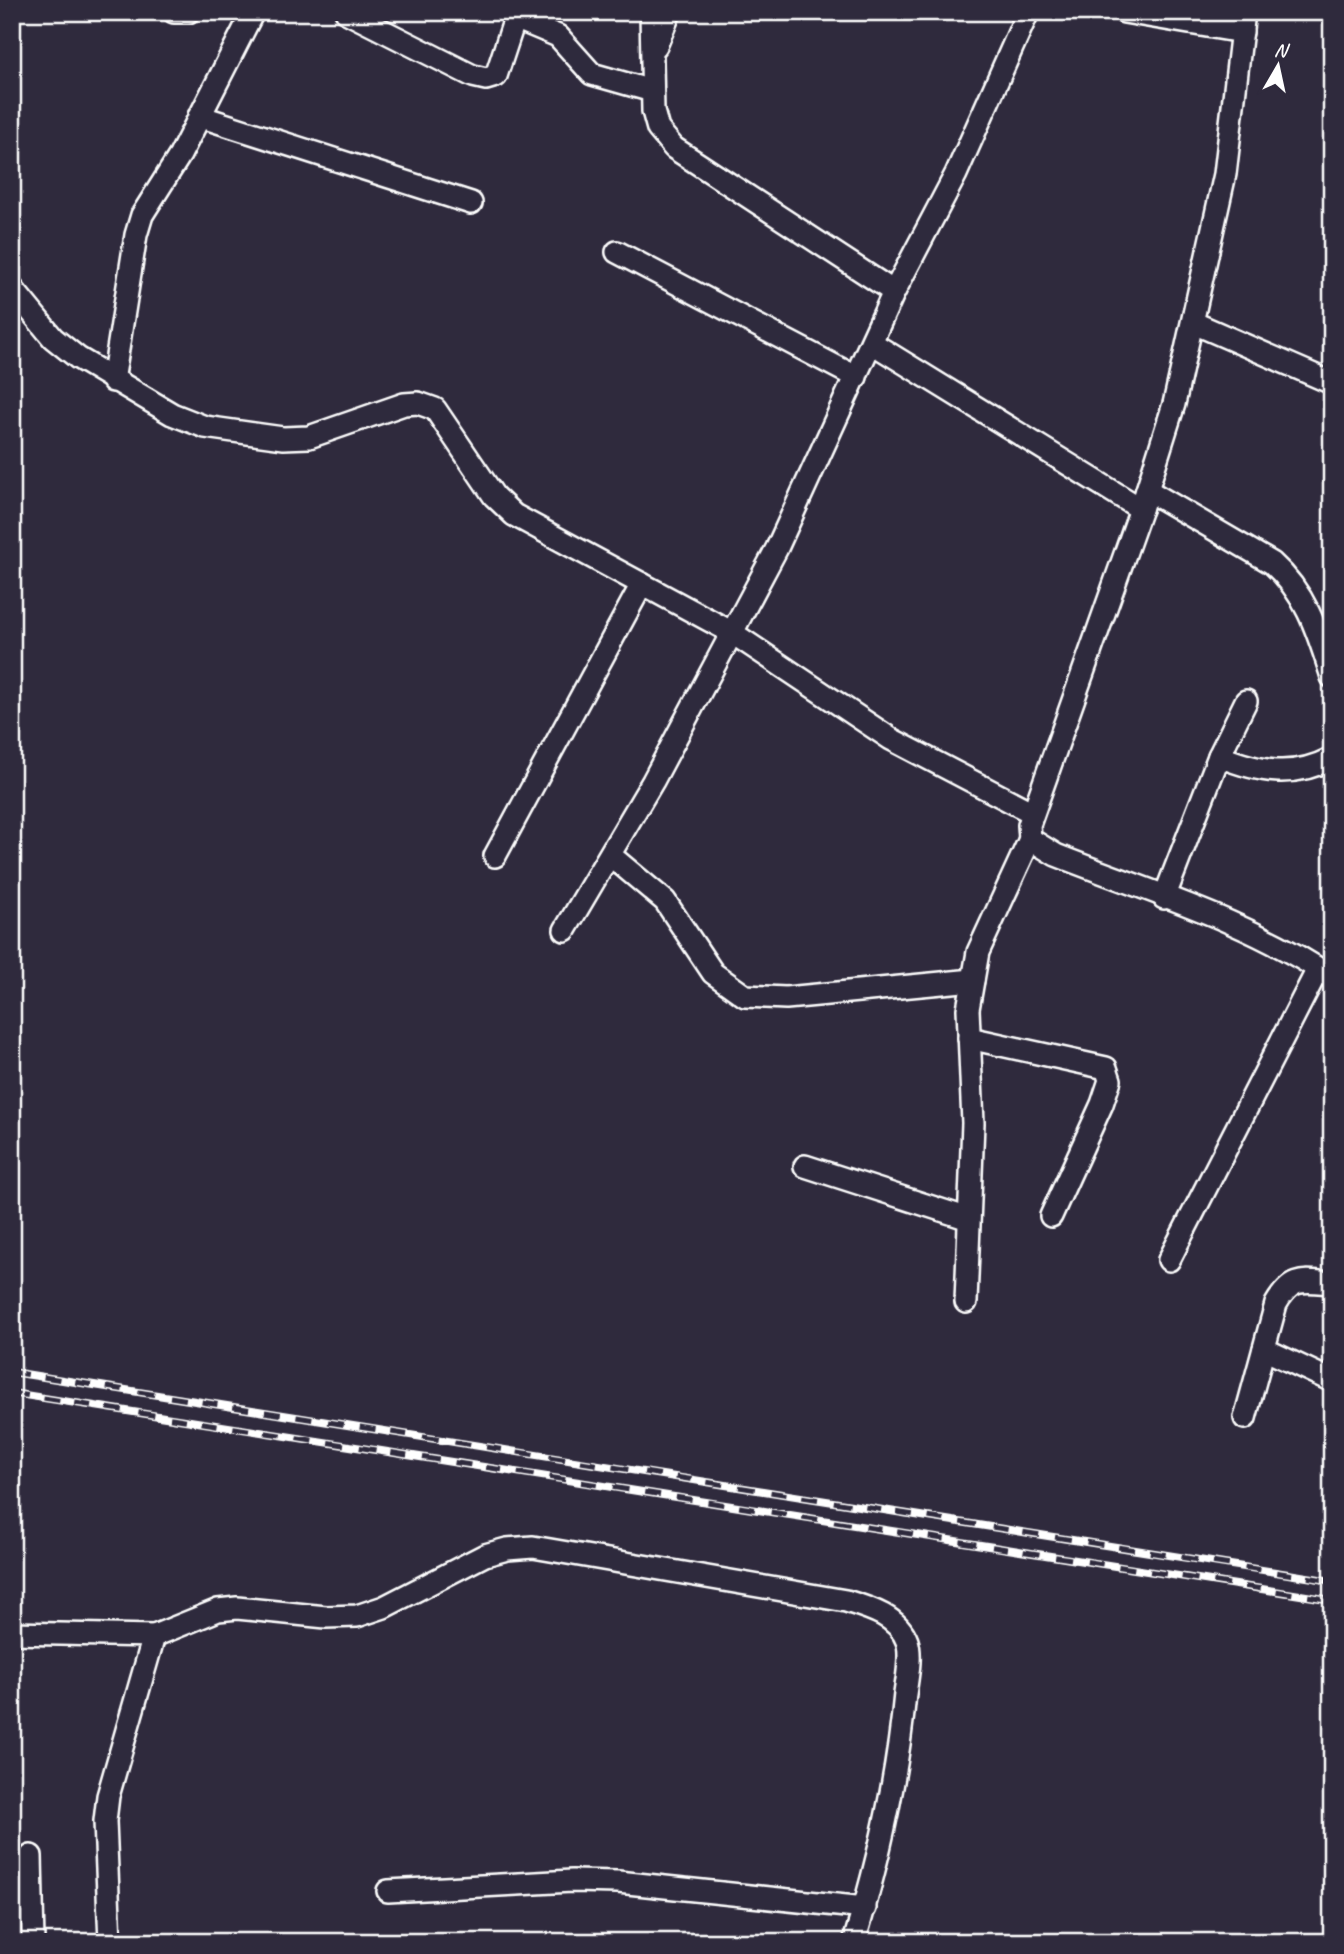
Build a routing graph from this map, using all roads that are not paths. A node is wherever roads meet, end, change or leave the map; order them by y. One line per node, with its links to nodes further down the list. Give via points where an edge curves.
1 (174, 12): 2 (street)
2 (188, 12)
3 (253, 12): 13 (street)
4 (346, 12): 9 (street, via 486,79 496,76 501,66)
5 (651, 12): 11 (street)
6 (670, 12): 11 (street)
7 (1028, 12): 17 (street, via 956,174)
8 (1124, 12): 10 (street)
9 (516, 15): 12 (street, via 558,36 592,74)
10 (1243, 22): 18 (street, via 1225,174)
11 (652, 56): 12 (street)
12 (652, 91): 17 (street, via 658,129 674,148)
13 (200, 116): 14 (street); 21 (street, via 142,215)
14 (471, 203)
15 (617, 252): 20 (street)
16 (12, 288): 21 (street, via 54,338)
17 (894, 292): 19 (street)
18 (1194, 323): 22 (street); 23 (street)
19 (872, 343): 20 (street); 23 (street)
20 (856, 377): 25 (street, via 777,548)
21 (113, 380): 24 (street, via 205,427 283,438 309,437 404,404 435,409 494,496 514,515)
22 (1332, 383)
23 (1144, 500): 26 (street, via 1272,563 1288,577 1314,621); 30 (street)
24 (642, 584): 25 (street); 33 (street)
25 (731, 632): 30 (street, via 891,739); 32 (street)
26 (1332, 677)
27 (1246, 701): 28 (street)
28 (1219, 756): 29 (street, via 1247,767 1289,773); 34 (street)
29 (1332, 758)
30 (1031, 812): 31 (street)
31 (1030, 839): 34 (street, via 1056,855); 37 (street, via 978,952)
32 (610, 855): 35 (street); 37 (street, via 664,901 713,973 745,996 786,998)
33 (495, 856)
34 (1164, 898): 36 (street)
35 (565, 930)
36 (1325, 973): 42 (street)
37 (973, 980): 38 (street)
38 (969, 1038): 40 (street, via 1106,1068 1110,1080 1102,1104); 41 (street, via 973,1123)
39 (805, 1166): 41 (street)
40 (1051, 1216)
41 (969, 1219): 44 (street)
42 (1169, 1260)
43 (1332, 1283): 45 (street, via 1301,1281 1286,1287 1276,1304)
44 (966, 1302)
45 (1264, 1349): 46 (street); 47 (street)
46 (1332, 1381)
47 (1245, 1418)
48 (12, 1633): 49 (street)
49 (154, 1636): 52 (street, via 218,1610 237,1608 357,1616 485,1555 533,1547 874,1609 896,1624 907,1642 907,1674 885,1835); 54 (street, via 108,1796)
50 (31, 1856): 53 (street)
51 (388, 1891): 52 (street, via 618,1882)
52 (864, 1908): 55 (street)
53 (33, 1942)
54 (110, 1942)
55 (855, 1942)

